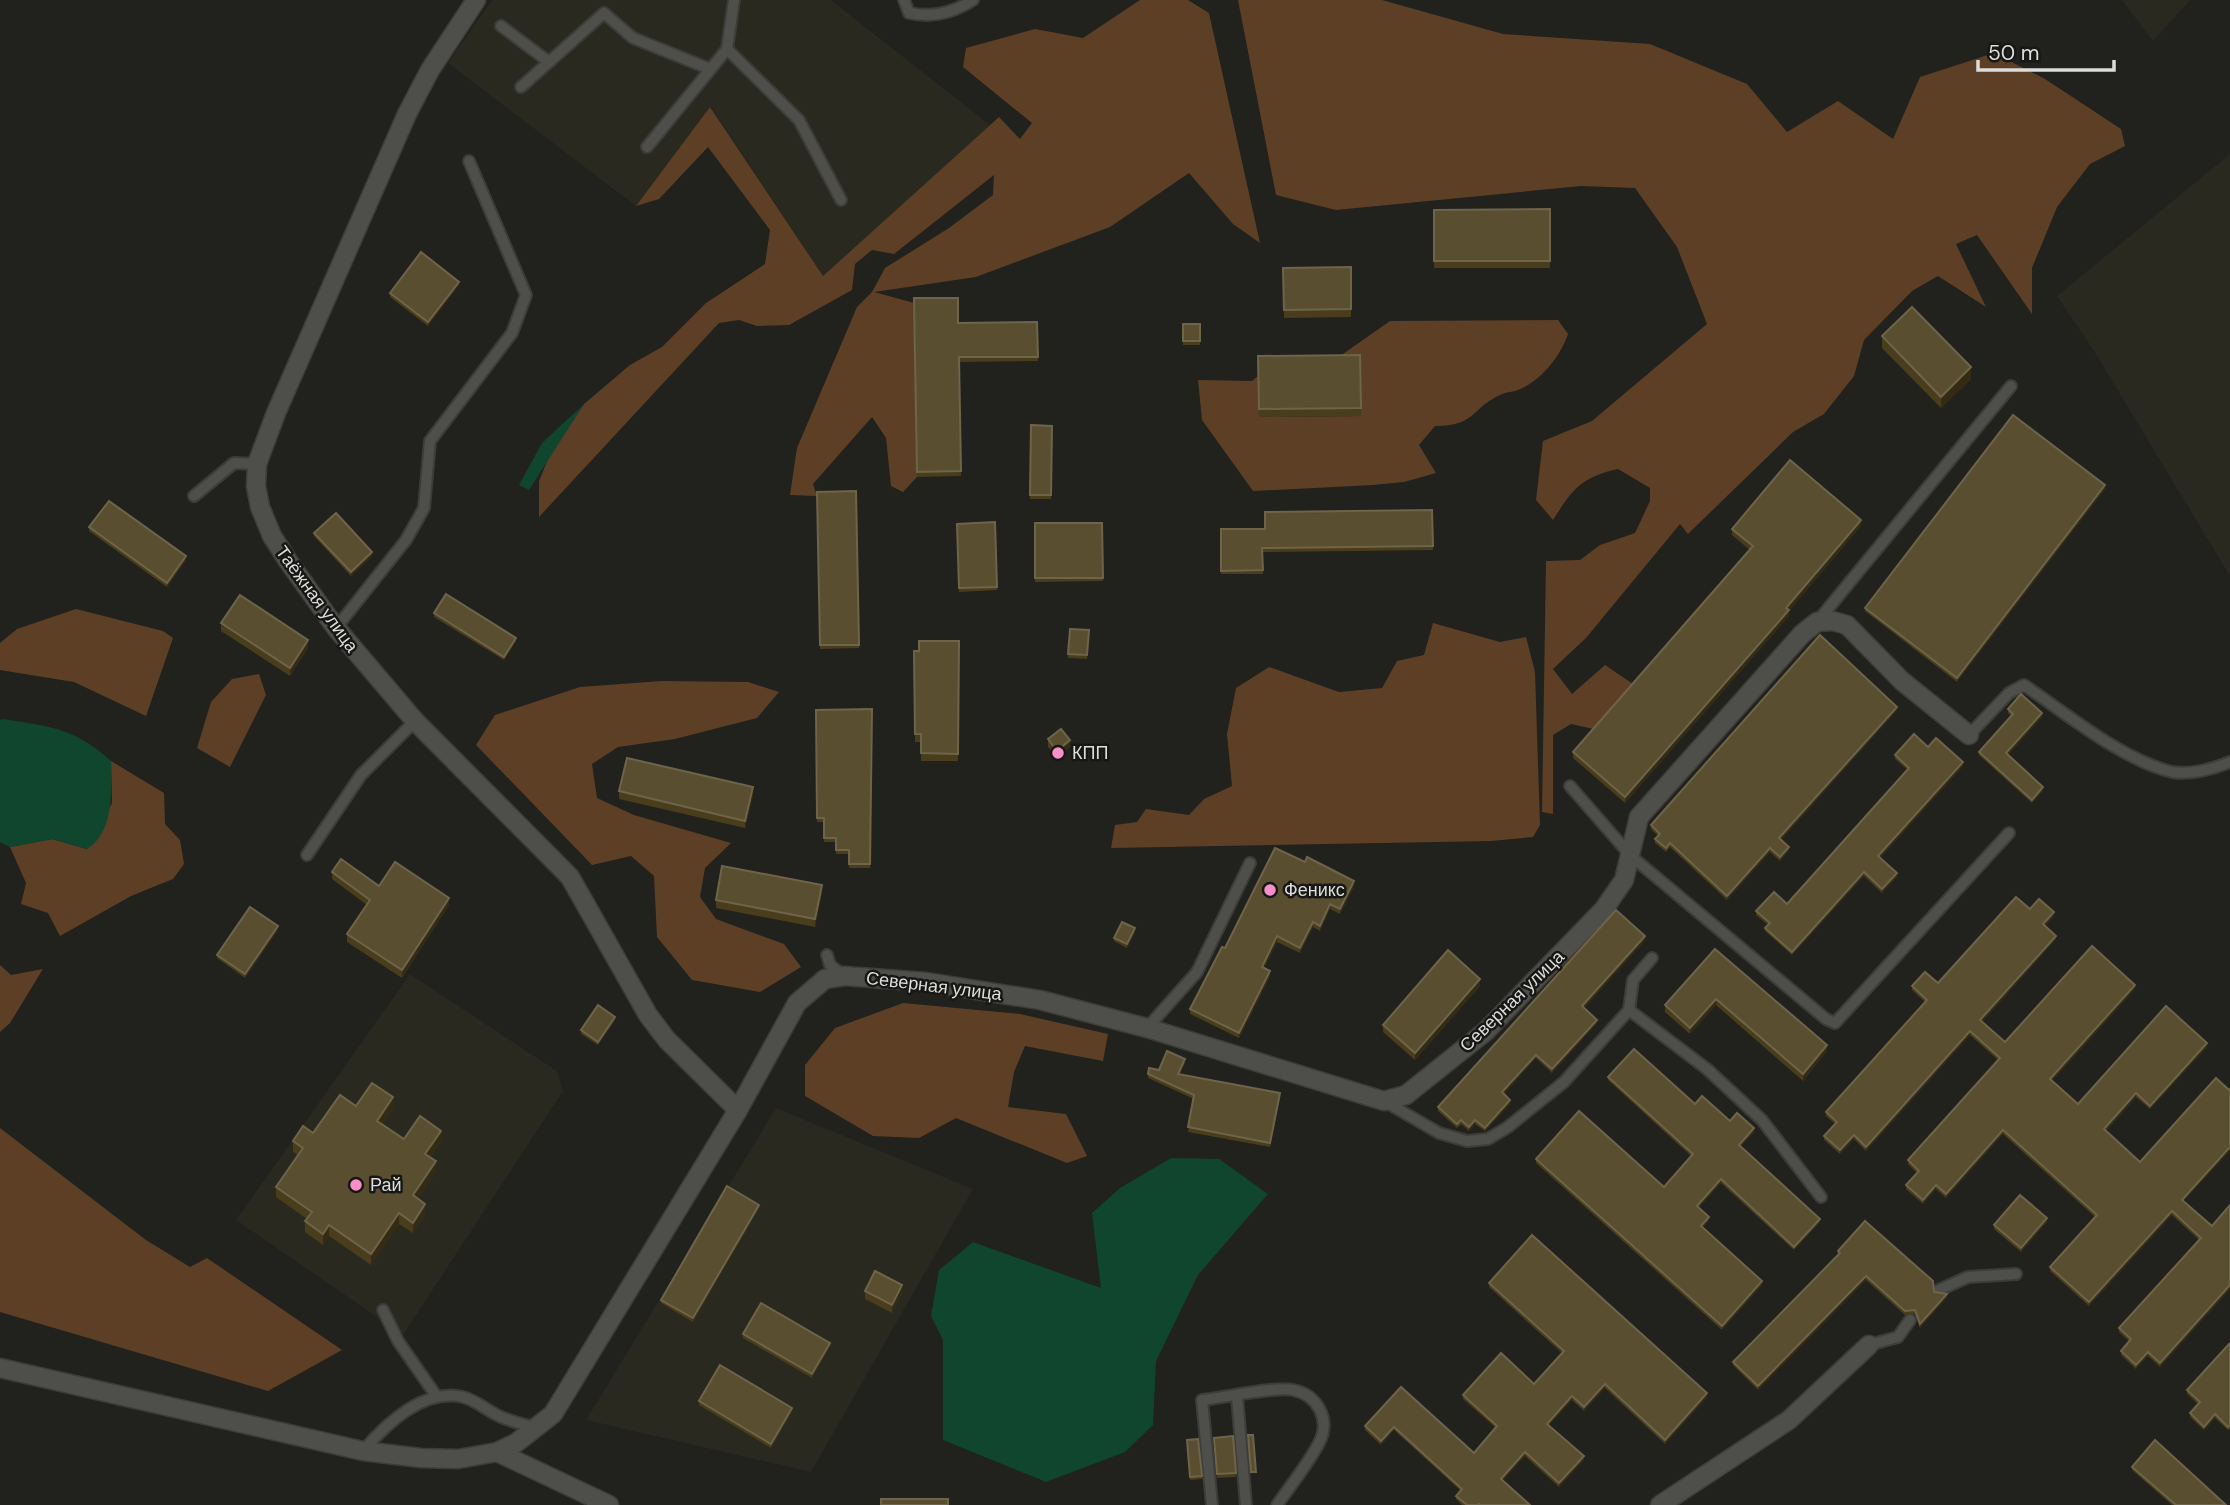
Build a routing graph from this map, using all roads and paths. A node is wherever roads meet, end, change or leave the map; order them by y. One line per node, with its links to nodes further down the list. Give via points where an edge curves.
1 (476, 0): 14 (street, Таёжная улица, via 430,70 384,161)
2 (734, 0): 6 (lane)
3 (904, 0): 4 (lane, via 909,13 927,17)
4 (973, 0)
5 (501, 26): 7 (lane)
6 (727, 49): 8 (lane); 12 (lane, via 799,120)
7 (549, 62): 8 (lane, via 604,13 633,38); 9 (lane)
8 (710, 69): 10 (lane)
9 (521, 87)
10 (647, 147)
11 (469, 161): 17 (lane, via 526,295 512,332 430,441 424,508 406,540)
12 (841, 200)
13 (2011, 386): 16 (lane)
14 (257, 464): 15 (lane, via 234,463); 17 (street, Таёжная улица, via 260,507 272,536)
15 (194, 496)
16 (1817, 622): 19 (street, via 1847,625 1902,681); 24 (street, Северная улица, via 1639,817)
17 (336, 628): 18 (street, Таёжная улица)
18 (415, 721): 23 (lane, via 361,775); 32 (street, Таёжная улица, via 570,877 648,1015)
19 (1969, 735): 20 (lane, via 2009,693 2024,685 2135,757 2174,772 2202,771)
20 (2230, 762)
21 (1570, 786): 24 (lane)
22 (2008, 833): 24 (lane, via 1835,1023)
23 (307, 855)
24 (1631, 856): 31 (street, Северная улица, via 1624,880 1604,909 1486,1031 1406,1095)
25 (1250, 863): 30 (lane, via 1197,972)
26 (827, 955): 28 (lane, via 830,965)
27 (1652, 958): 29 (lane, via 1633,980)
28 (845, 976): 30 (street, Северная улица, via 926,982 1040,1000); 32 (street, Северная улица, via 816,984 797,1003)
29 (1629, 1010): 31 (lane, via 1564,1082 1488,1139 1467,1141 1439,1133); 33 (lane, via 1707,1069 1762,1120)
30 (1147, 1028): 31 (street, Северная улица)
31 (1384, 1101)
32 (738, 1110): 42 (street, Северная улица, via 553,1414)
33 (1821, 1197)
34 (2016, 1274): 35 (lane, via 1968,1277)
35 (1938, 1290)
36 (383, 1310): 41 (lane, via 398,1341)
37 (1910, 1320): 38 (lane, via 1898,1337)
38 (1869, 1345): 49 (street, via 1789,1420)
39 (0, 1368): 43 (street)
40 (1237, 1396): 46 (lane, via 1202,1400); 47 (lane); 48 (lane, via 1291,1389 1322,1410 1325,1423 1320,1441)
41 (437, 1397): 42 (lane, via 463,1397 502,1418); 43 (lane, via 386,1424)
42 (537, 1428): 44 (street, Северная улица)
43 (363, 1451): 44 (street, via 458,1458)
44 (497, 1452): 45 (street)
45 (609, 1505)
46 (1212, 1505)
47 (1246, 1505)
48 (1277, 1505)
49 (1660, 1505)

